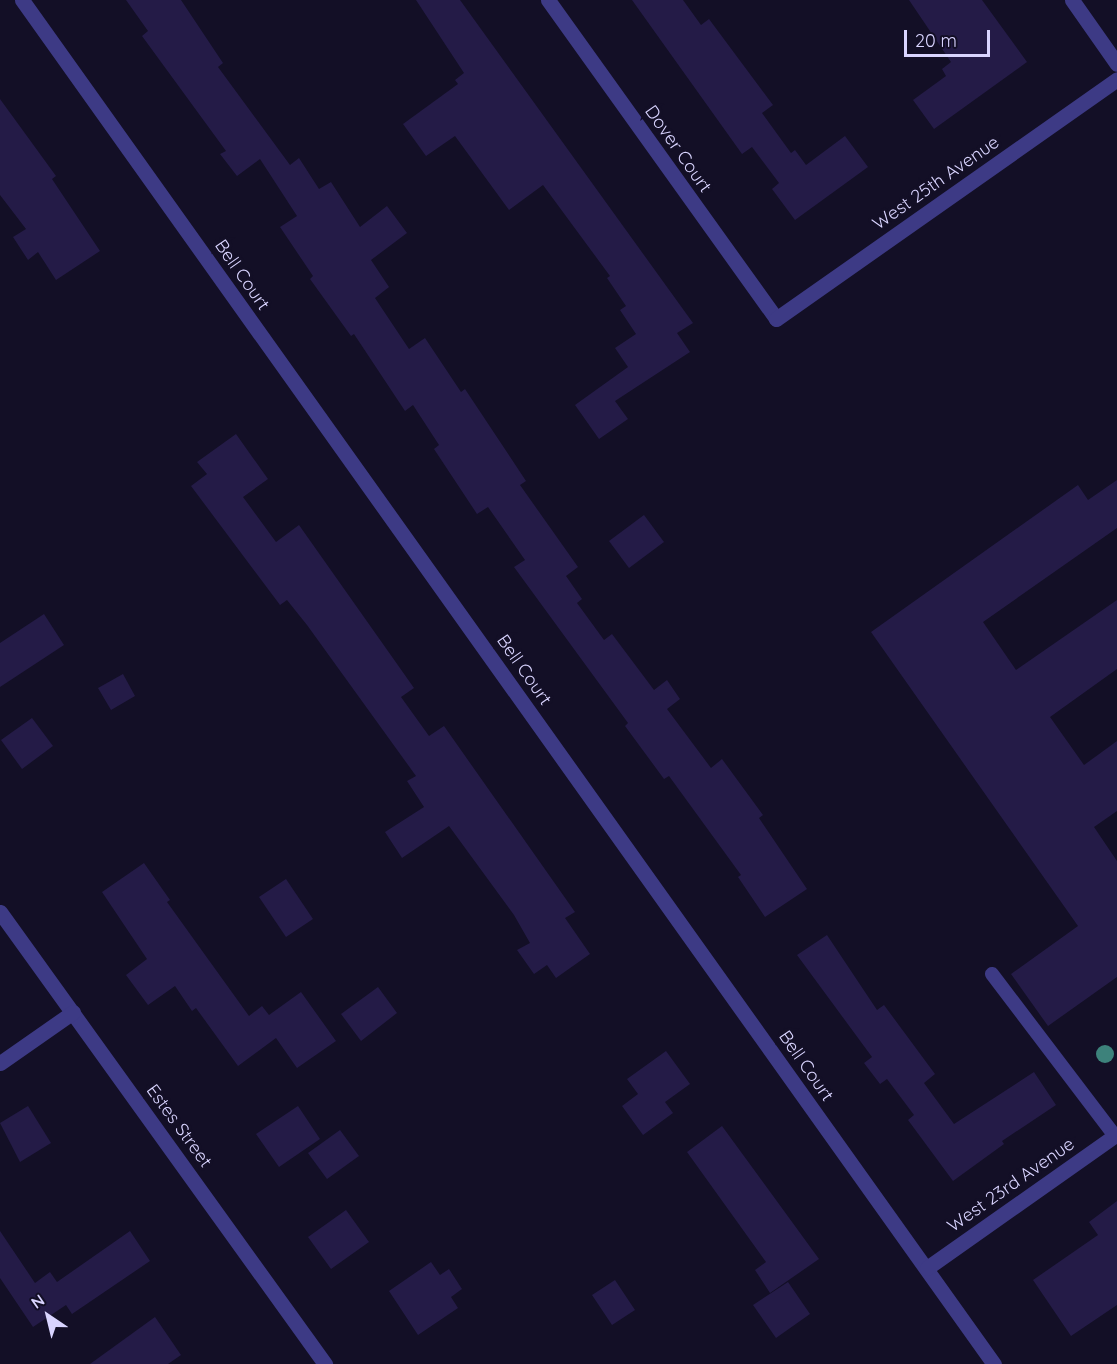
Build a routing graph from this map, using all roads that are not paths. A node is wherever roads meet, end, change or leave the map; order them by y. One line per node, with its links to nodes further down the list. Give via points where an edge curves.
1 (22, 0): 12 (street, Bell Court)
2 (548, 0): 6 (street, Dover Court)
3 (1072, 0): 4 (street)
4 (1117, 64)
5 (1117, 79): 6 (street, West 25th Avenue)
6 (777, 319)
7 (0, 912): 9 (street, Estes Street)
8 (992, 974): 11 (lane)
9 (73, 1012): 10 (street); 13 (street, Estes Street)
10 (0, 1063)
11 (1116, 1135): 12 (street, West 23rd Avenue)
12 (927, 1268): 14 (street, Bell Court)
13 (325, 1364)
14 (994, 1364)

